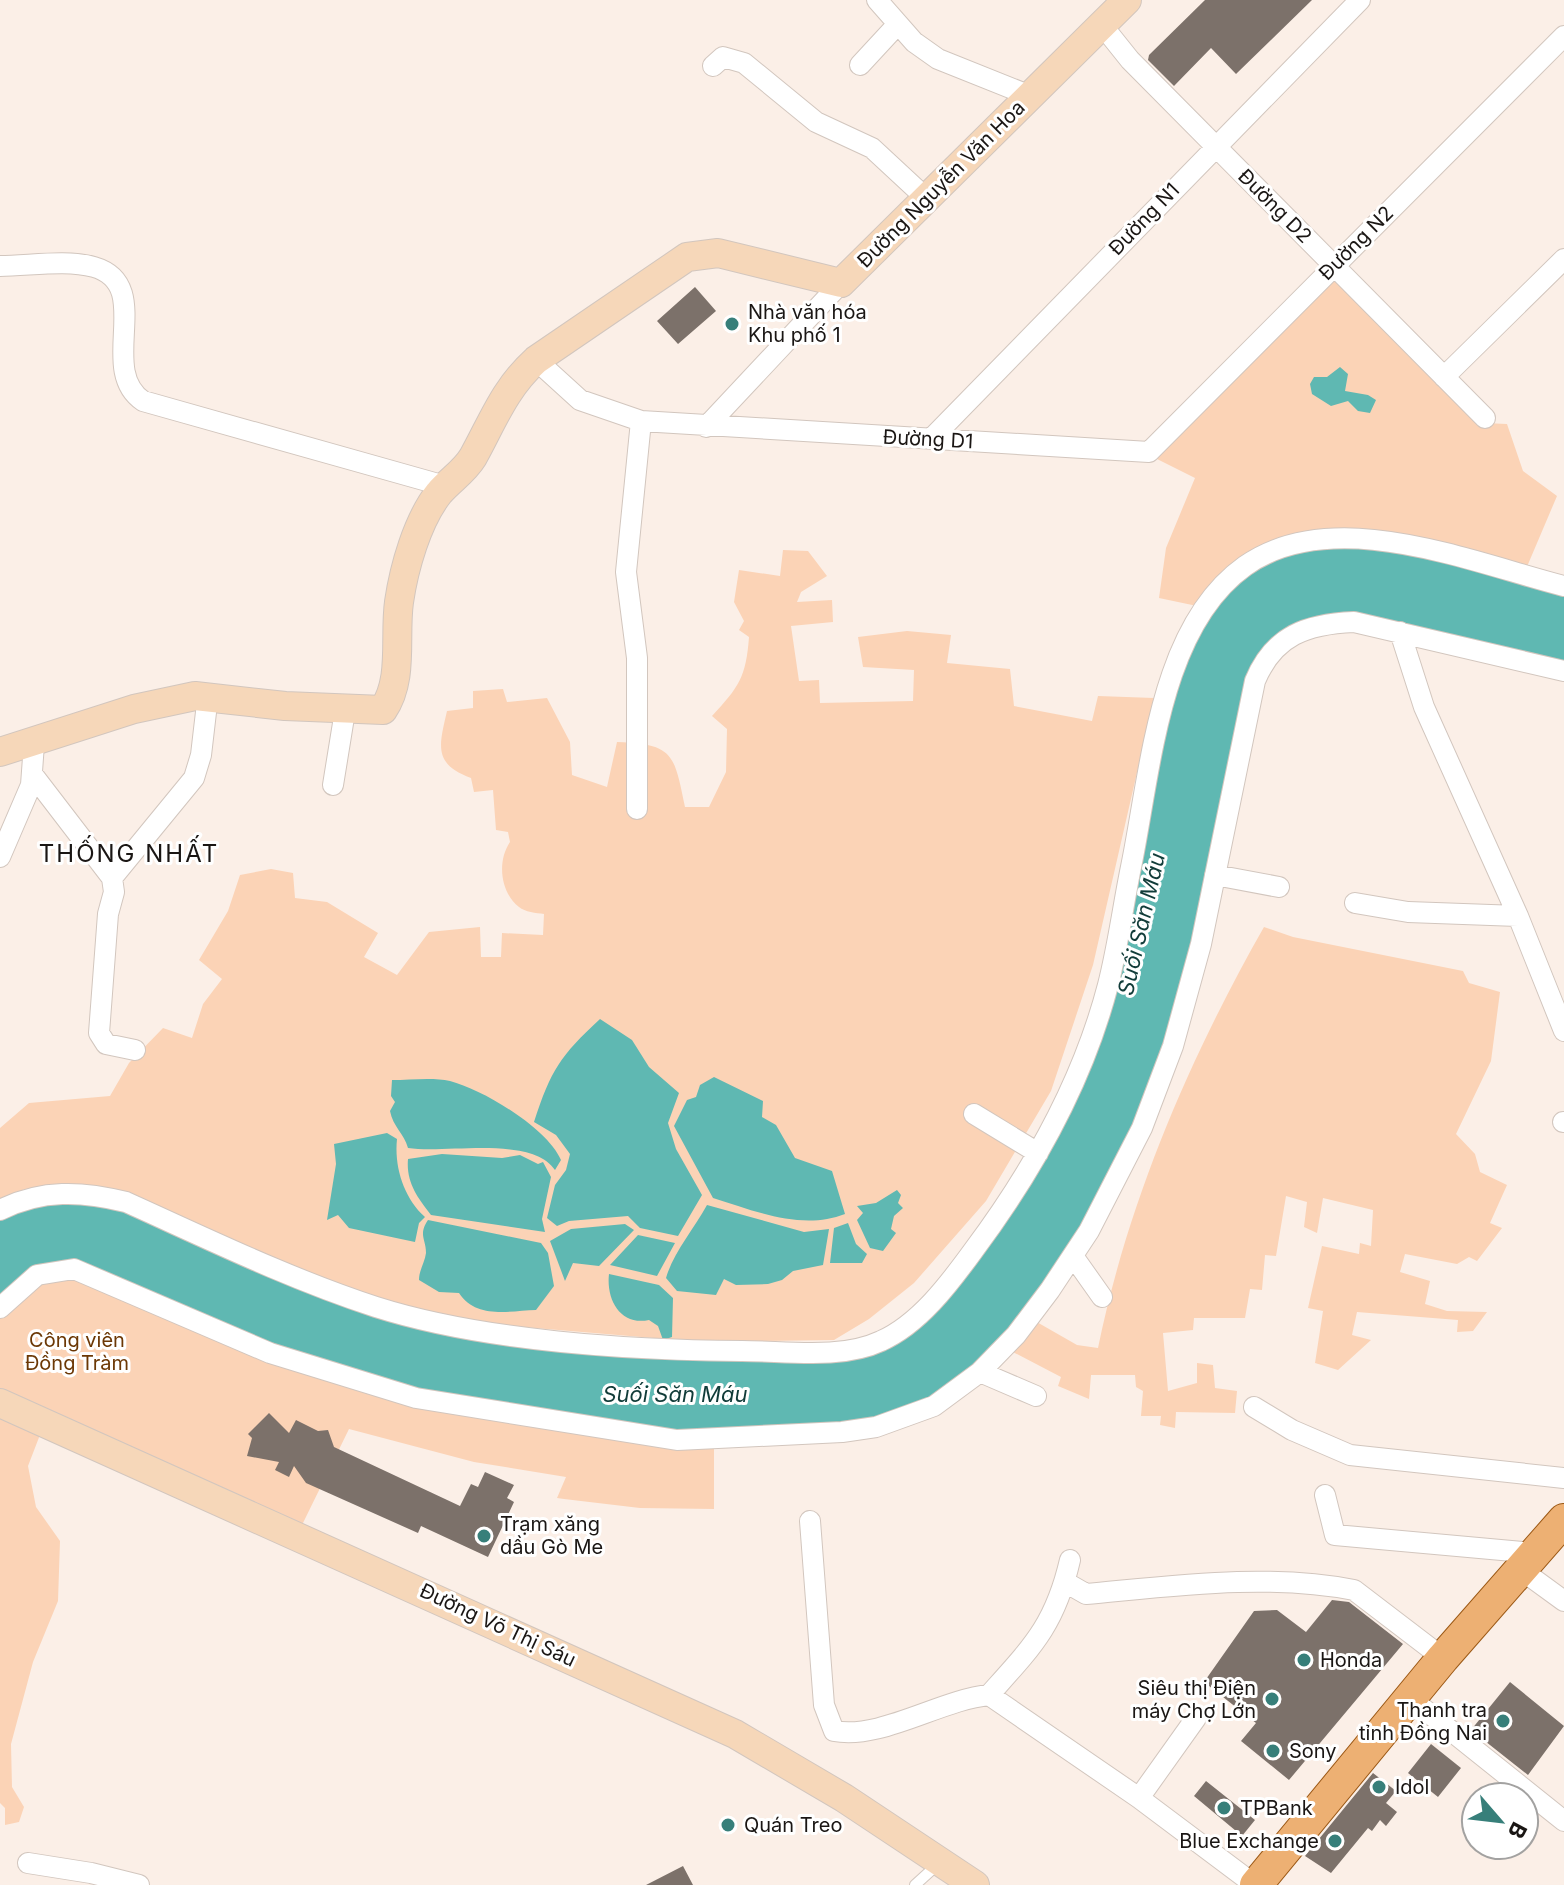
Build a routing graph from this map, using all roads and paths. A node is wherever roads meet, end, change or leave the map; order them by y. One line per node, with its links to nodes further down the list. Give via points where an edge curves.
1 (877, 0): 4 (street)
2 (1127, 0): 5 (street, Đường Nguyễn Văn Hoa)
3 (1360, 0): 10 (street, Đường N1)
4 (897, 25): 7 (street); 9 (street, via 938,59)
5 (1102, 25): 9 (street, Đường Nguyễn Văn Hoa); 10 (street, Đường D2)
6 (1564, 36): 14 (street, Đường N2)
7 (860, 65)
8 (713, 66): 11 (street, via 723,57 744,63 816,122 872,148)
9 (1028, 95): 11 (street, Đường Nguyễn Văn Hoa)
10 (1215, 146): 14 (street, Đường D2); 21 (street, Đường N1)
11 (928, 200): 15 (street, Đường Nguyễn Văn Hoa)
12 (1564, 259): 17 (street)
13 (0, 266): 23 (street, via 83,265 118,282 123,299 122,373 143,401)
14 (1333, 266): 17 (street, Đường D2); 22 (street, Đường N2)
15 (841, 283): 16 (street, Đường Nguyễn Văn Hoa, via 718,253 687,257); 20 (street)
16 (536, 360): 19 (street, Đường D1, via 580,400); 23 (street, Đường Nguyễn Văn Hoa, via 508,389 473,457)
17 (1444, 377): 18 (street, Đường D2)
18 (1485, 418)
19 (641, 421): 20 (street, Đường D1); 33 (street, via 626,572 637,658)
20 (706, 427): 21 (street, Đường D1)
21 (931, 439): 22 (street, Đường D1)
22 (1149, 452)
23 (445, 486): 28 (street, Đường Nguyễn Văn Hoa, via 428,511 406,573 391,698 383,710)
24 (1564, 586): 43 (street, via 1392,542 1336,536 1290,545 1246,565 1210,599 1182,643 1164,706 1108,986)
25 (1400, 632): 26 (street); 35 (street, via 1354,622 1321,623 1281,643 1264,659); 39 (street, via 1424,707)
26 (1564, 671)
27 (208, 695): 28 (street, Đường Nguyễn Văn Hoa); 29 (street, Đường Nguyễn Văn Hoa, via 134,709); 36 (street, via 194,778)
28 (345, 711): 32 (street)
29 (34, 744): 30 (street, Đường Nguyễn Văn Hoa); 31 (street)
30 (0, 752)
31 (33, 775): 34 (street); 36 (street)
32 (333, 785)
33 (637, 809)
34 (0, 857)
35 (1215, 875): 37 (street); 45 (street, via 1197,959 1153,1101 1122,1172)
36 (112, 878): 41 (street, via 99,1033 106,1044)
37 (1279, 887)
38 (1355, 903): 39 (street, via 1408,912)
39 (1518, 916): 40 (street)
40 (1564, 1031)
41 (135, 1050)
42 (974, 1114): 43 (street)
43 (1038, 1153): 44 (street, via 998,1218 934,1298 907,1325 857,1349 689,1350 537,1339 378,1308 99,1195 52,1193)
44 (0, 1210)
45 (1073, 1256): 46 (street); 48 (street, via 1016,1335)
46 (1102, 1297)
47 (0, 1308): 48 (street, via 37,1275 74,1269 270,1353 388,1390 455,1407 677,1440 876,1427 934,1406)
48 (980, 1372): 49 (street)
49 (1036, 1396)
50 (0, 1403): 66 (street, Đường Võ Thị Sáu, via 735,1734)
51 (1254, 1407): 52 (street, via 1350,1455)
52 (1564, 1478)
53 (1325, 1495): 57 (street, via 1335,1535)
54 (1564, 1520): 57 (main road)
55 (810, 1521): 61 (street, via 824,1705 834,1731 871,1729)
56 (1070, 1560): 58 (street)
57 (1527, 1561): 59 (street); 60 (main road)
58 (1065, 1582): 60 (street, via 1086,1594 1288,1581 1354,1590); 61 (street, via 1050,1623)
59 (1564, 1601)
60 (1443, 1658): 62 (main road)
61 (989, 1695): 64 (street)
62 (1410, 1698): 65 (street); 71 (main road)
63 (1196, 1718): 64 (street)
64 (1139, 1798): 71 (street)
65 (1564, 1821)
66 (941, 1860): 69 (lane); 70 (street, Đường Võ Thị Sáu)
67 (28, 1863): 68 (street)
68 (139, 1885)
69 (915, 1885)
70 (975, 1885)
71 (1255, 1885)

